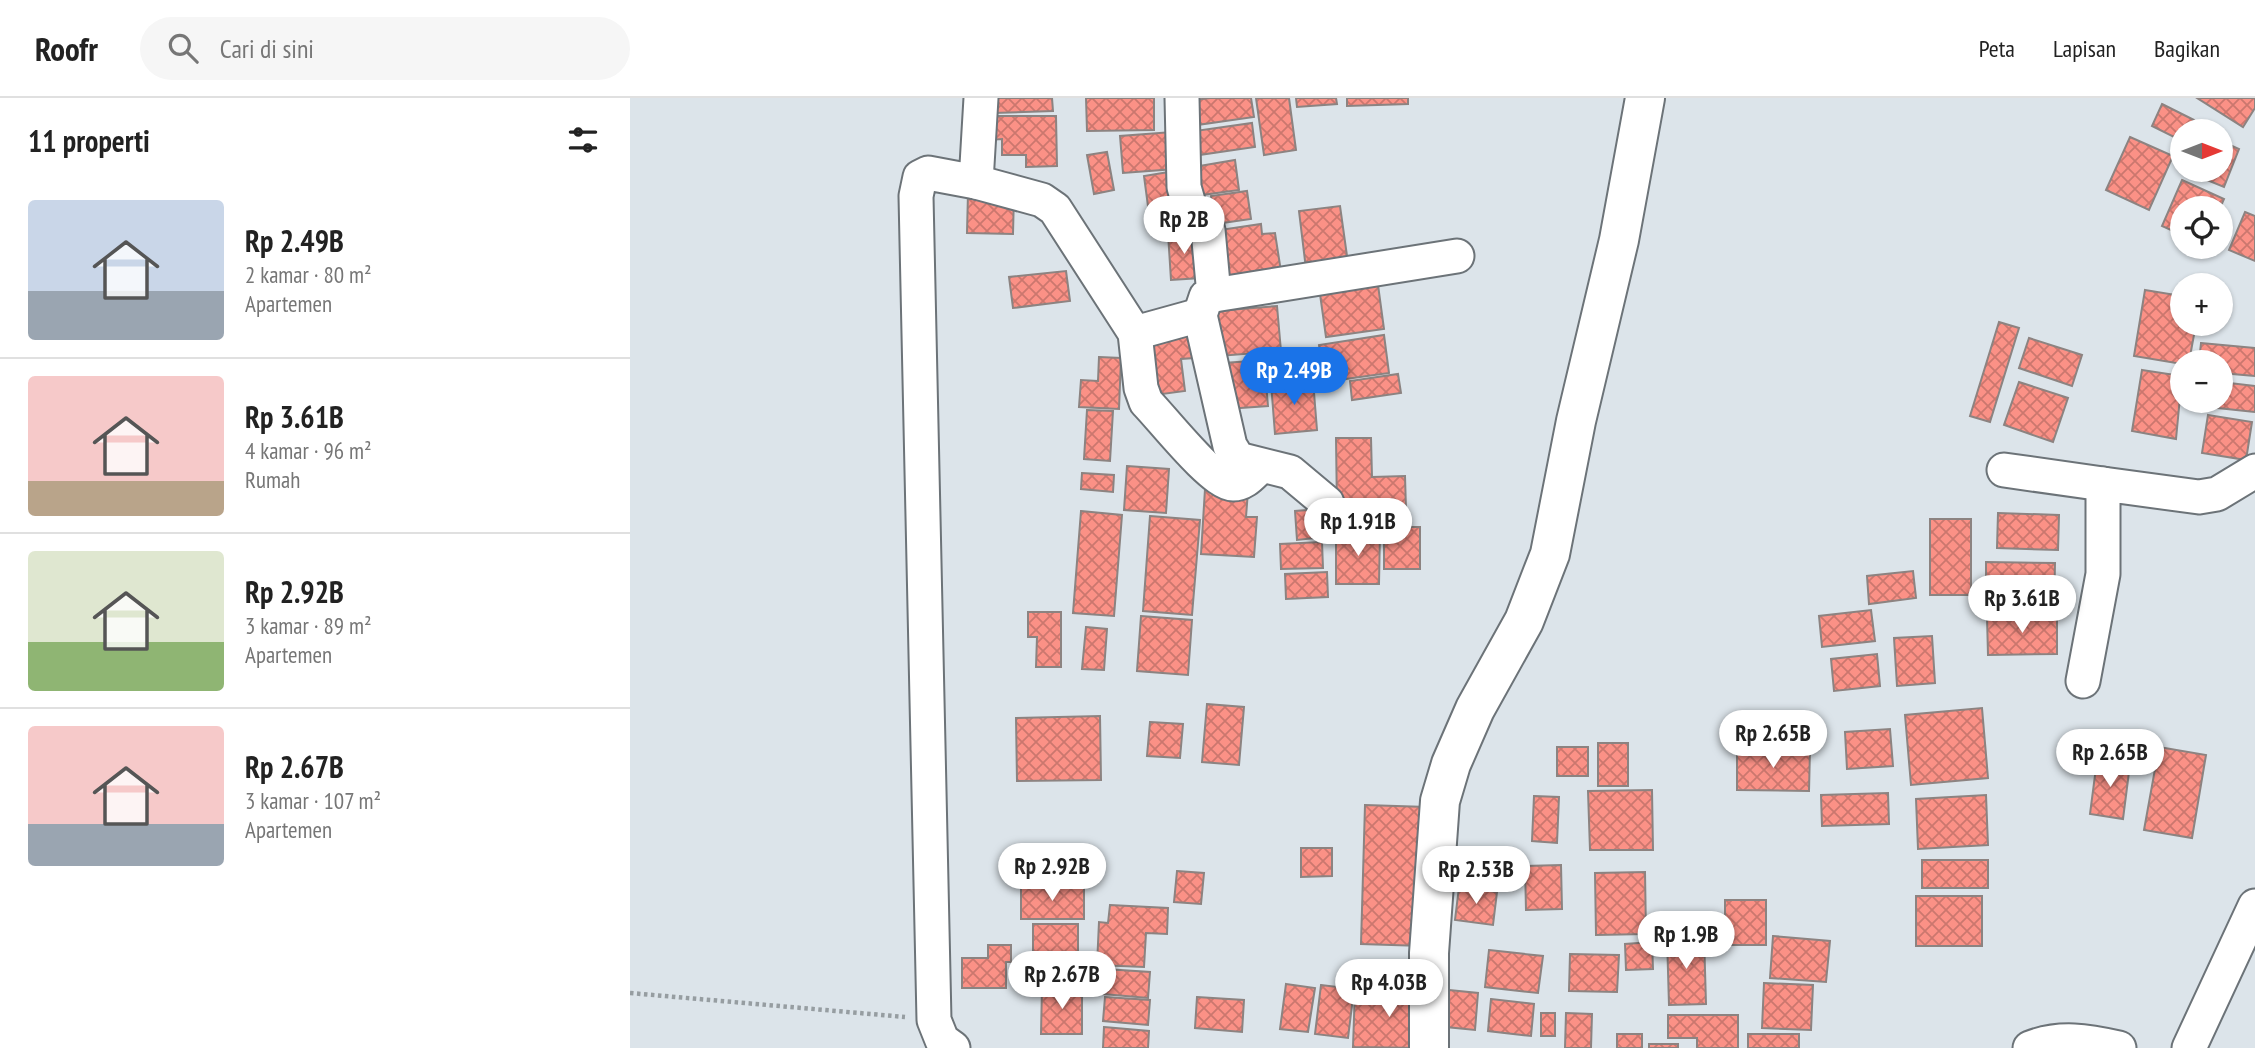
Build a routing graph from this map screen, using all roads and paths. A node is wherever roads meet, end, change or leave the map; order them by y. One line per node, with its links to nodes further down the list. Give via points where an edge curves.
1 (981, 98): 4 (street)
2 (1182, 98): 6 (street, via 1184,187 1190,208 1208,230)
3 (1645, 98): 18 (street, via 1619,240 1550,554 1524,621 1475,709 1440,801 1429,940)
4 (976, 182): 7 (street, via 1042,200 1055,209); 16 (street, via 928,173 920,177 916,196)
5 (1457, 256): 6 (street)
6 (1207, 305): 7 (street); 8 (street, via 1230,446 1238,459)
7 (1135, 333): 8 (street, via 1140,388 1146,402 1218,479 1236,484)
8 (1260, 467): 12 (street, via 1290,472)
9 (2004, 470): 11 (street)
10 (2255, 471): 11 (street, via 2217,494 2199,497)
11 (2103, 484): 13 (street, via 2103,574)
12 (1327, 503)
13 (2083, 681)
14 (2255, 906): 21 (street)
15 (630, 993): 16 (path)
16 (934, 1020): 17 (street, via 942,1040)
17 (953, 1048)
18 (1429, 1048)
19 (2030, 1048): 20 (street, via 2070,1040)
20 (2119, 1048)
21 (2189, 1048)

